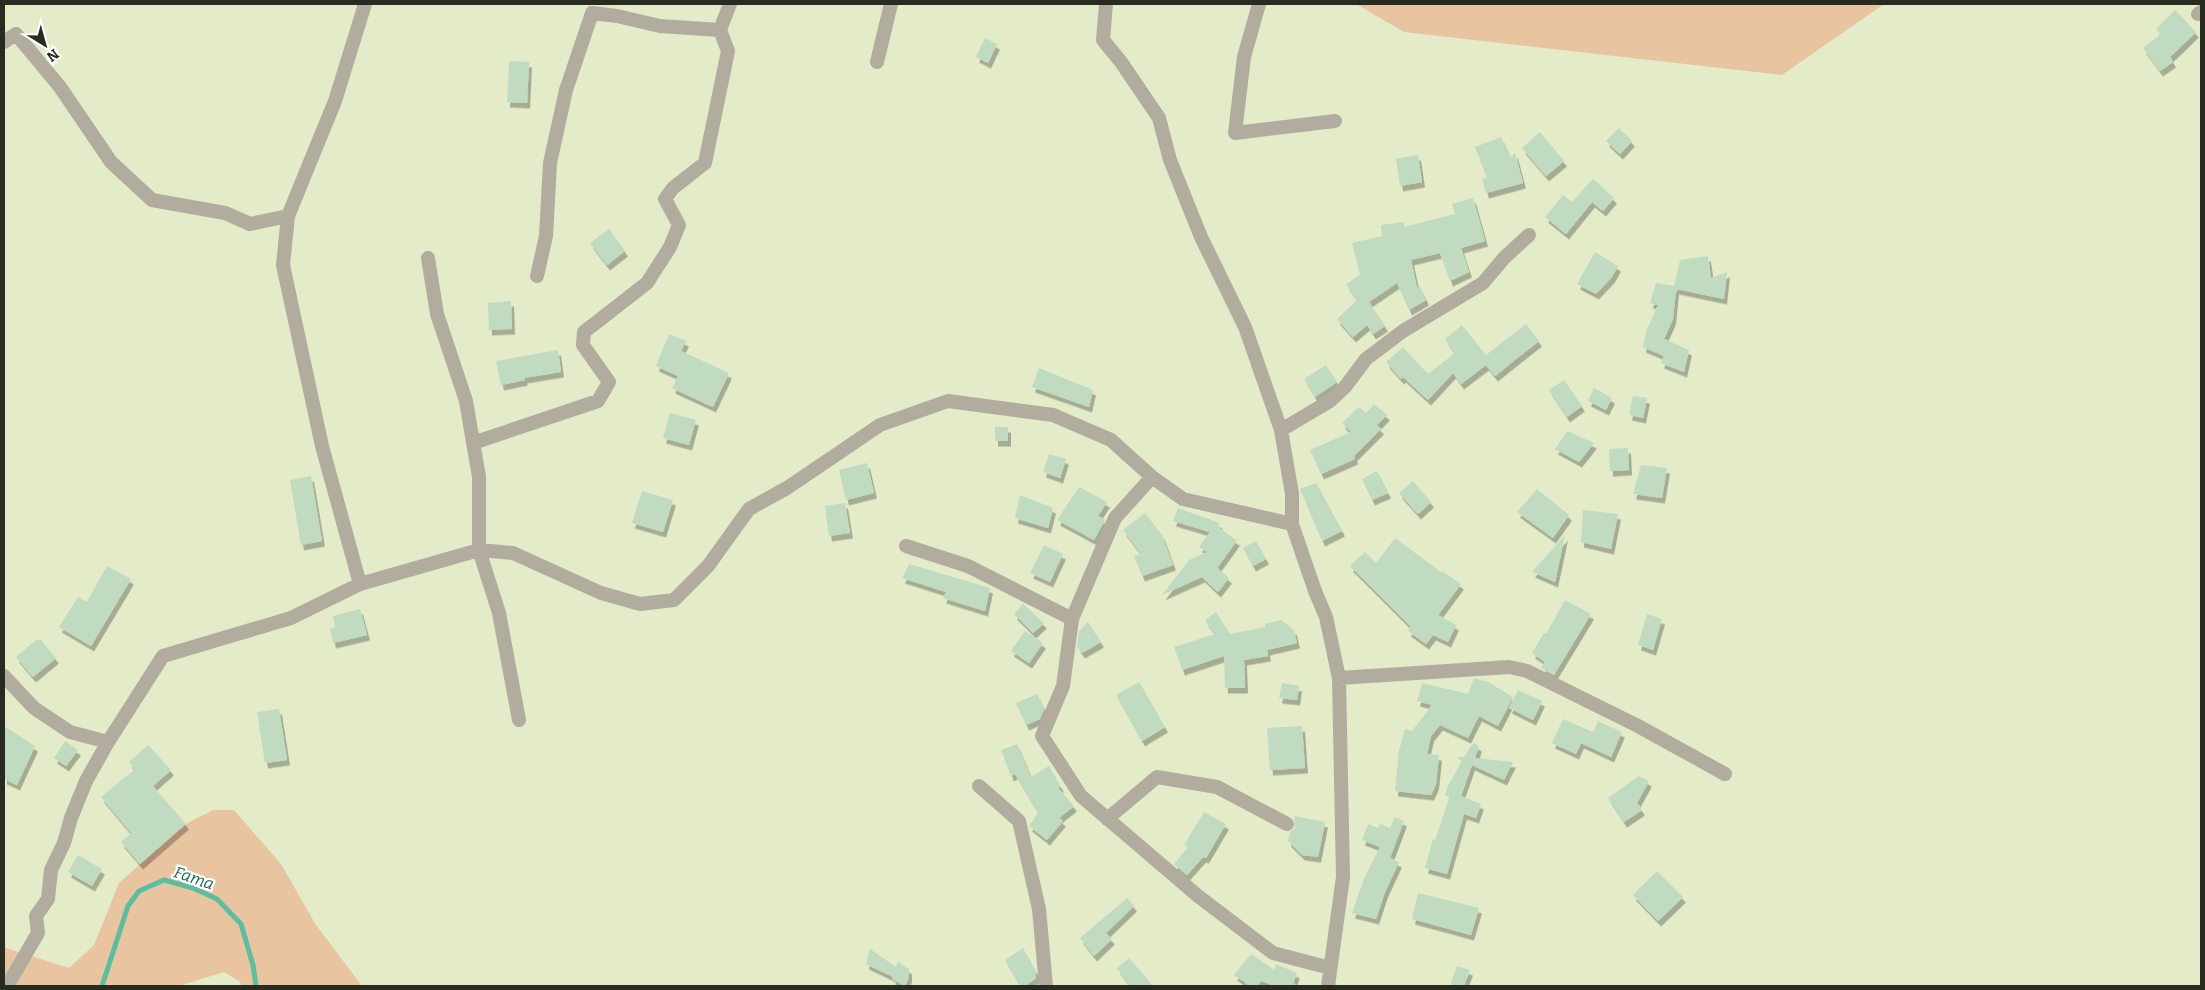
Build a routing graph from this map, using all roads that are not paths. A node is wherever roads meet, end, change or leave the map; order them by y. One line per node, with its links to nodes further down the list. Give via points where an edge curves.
1 (365, 4): 10 (street, via 335,101)
2 (730, 4): 6 (street)
3 (891, 4): 8 (street)
4 (1106, 4): 14 (street, via 1103,40 1159,118 1170,160 1201,237 1245,327)
5 (1259, 4): 9 (street, via 1244,57 1235,133)
6 (720, 30): 13 (street, via 660,26 592,13 566,90 550,163 546,236); 15 (street, via 728,51 705,163 673,188 665,199 679,225 670,247 646,282 584,332 583,345 609,382 598,401)
7 (4, 42): 10 (street, via 16,34 60,87 111,162 152,200 225,213 250,224)
8 (877, 62)
9 (1335, 121)
10 (288, 216): 20 (street, via 283,265 322,446)
11 (1529, 235): 14 (street, via 1483,283 1403,331 1366,359 1330,401)
12 (428, 258): 15 (street, via 437,314 466,401)
13 (537, 276)
14 (1281, 430): 17 (street, via 1292,494)
15 (473, 443): 19 (street, via 479,477)
16 (1152, 477): 17 (street, via 1183,499); 19 (street, via 1111,440 1053,415 948,401 880,425 787,488 749,509 708,566 674,600 640,604 601,593 513,553); 21 (street, via 1115,518)
17 (1292, 524): 23 (street, via 1326,617)
18 (906, 546): 21 (street, via 968,566)
19 (479, 550): 20 (street); 24 (street, via 499,613)
20 (360, 584): 25 (street, via 291,618 163,656)
21 (1072, 618): 28 (street, via 1063,686 1042,736 1081,796)
22 (4, 676): 25 (street, via 34,708 70,732)
23 (1339, 678): 26 (street, via 1509,667 1527,671); 30 (street, via 1343,876)
24 (519, 720)
25 (108, 742): 31 (street, via 86,781 51,870 48,900 36,916 38,933)
26 (1725, 774)
27 (979, 786): 32 (street, via 1019,821 1039,909)
28 (1107, 819): 29 (street, via 1157,777 1217,787); 30 (street, via 1198,896 1273,952)
29 (1287, 824)
30 (1330, 968): 33 (street)
31 (7, 986)
32 (1046, 986)
33 (1328, 986)

